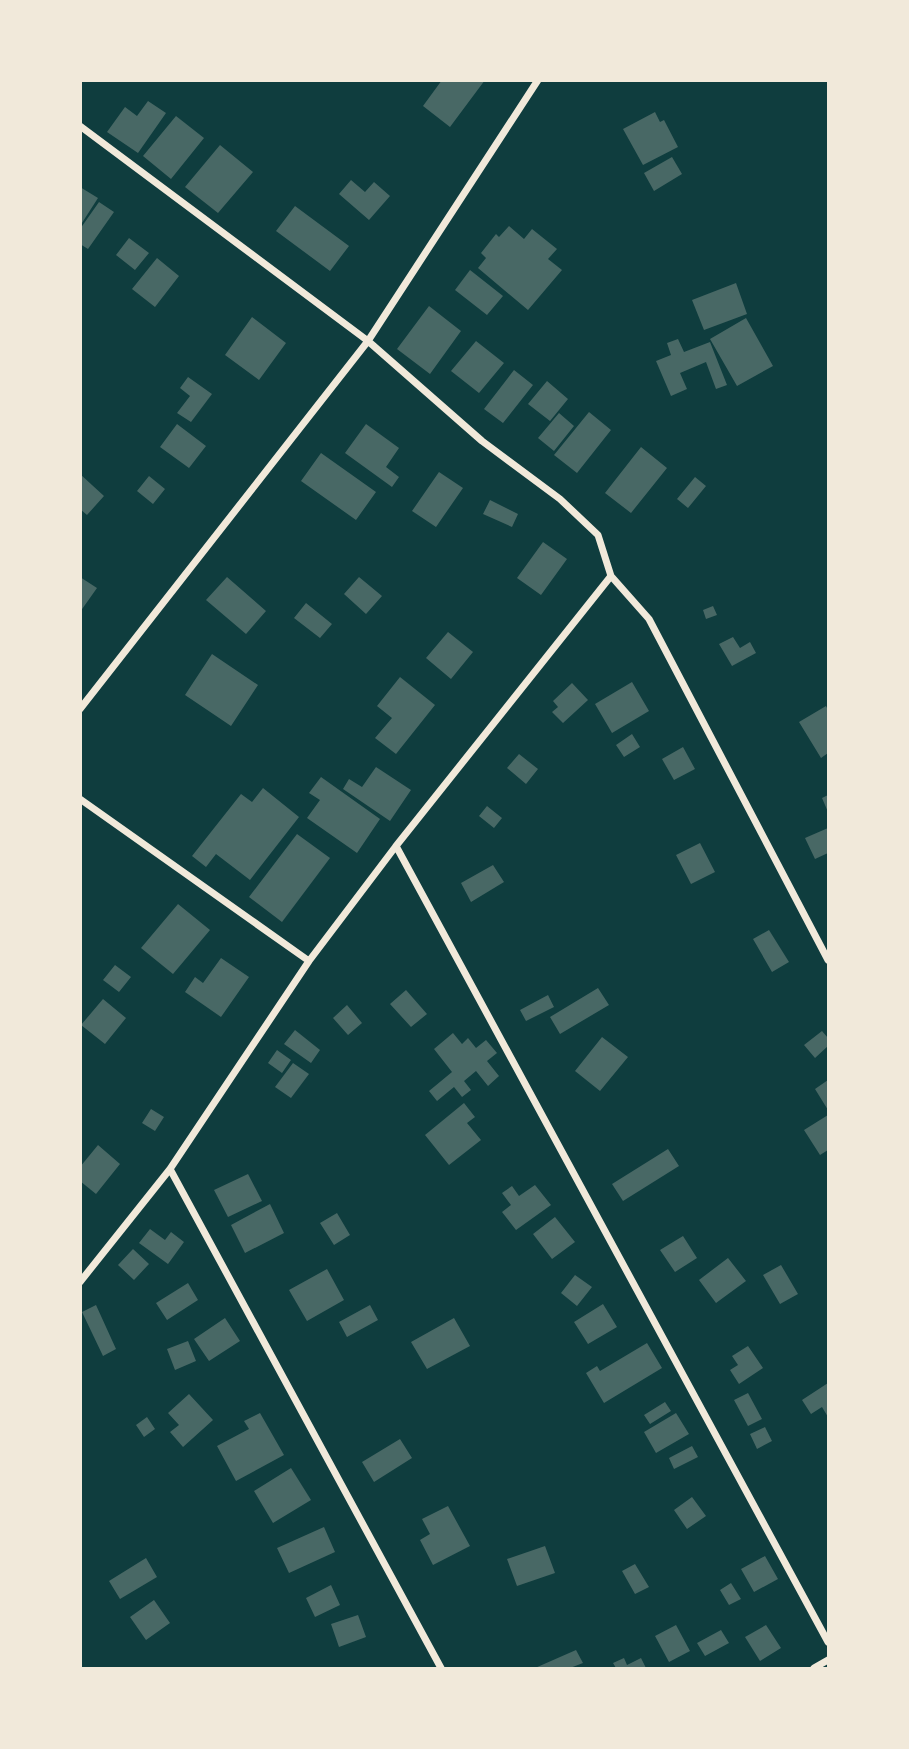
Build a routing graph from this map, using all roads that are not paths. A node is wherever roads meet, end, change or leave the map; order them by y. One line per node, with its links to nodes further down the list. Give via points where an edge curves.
1 (538, 80): 3 (street)
2 (80, 126): 3 (street)
3 (368, 341): 4 (street, via 482,441 560,499 597,535); 5 (street)
4 (611, 576): 7 (street); 8 (street, via 649,619)
5 (80, 709)
6 (80, 799): 9 (street)
7 (396, 846): 9 (street); 12 (street)
8 (828, 960)
9 (309, 961): 10 (street)
10 (170, 1169): 11 (street); 14 (street)
11 (80, 1282)
12 (828, 1642)
13 (828, 1660): 15 (street)
14 (441, 1668)
15 (814, 1668)

